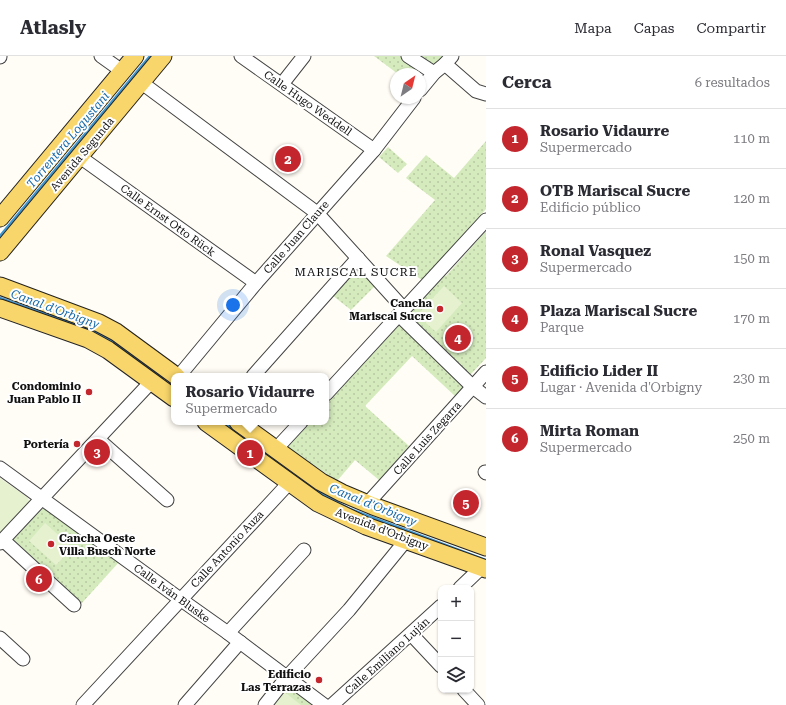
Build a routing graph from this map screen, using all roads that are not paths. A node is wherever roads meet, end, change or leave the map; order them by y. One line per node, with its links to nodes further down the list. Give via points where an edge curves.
1 (101, 56): 8 (street)
2 (135, 56): 8 (main road, Avenida Segunda)
3 (163, 56): 10 (main road, Avenida Segunda)
4 (241, 56): 12 (street, Calle Hugo Weddell)
5 (304, 56): 12 (street)
6 (408, 56): 9 (street)
7 (448, 60): 9 (street); 13 (street, via 476,91)
8 (122, 71): 18 (main road, Avenida Segunda)
9 (434, 73): 11 (street)
10 (142, 83): 16 (main road, Avenida Segunda); 17 (street)
11 (426, 83)
12 (282, 84): 15 (street, Calle Hugo Weddell)
13 (486, 94)
14 (409, 104): 15 (street, Calle Juan Claure)
15 (374, 150): 17 (street, Calle Juan Claure)
16 (80, 157): 20 (main road, Avenida Segunda); 22 (street, Calle Ernst Otto Rück)
17 (317, 213): 21 (street); 22 (street, Calle Juan Claure)
18 (0, 218)
19 (486, 220): 25 (street)
20 (0, 252)
21 (358, 258): 25 (street); 29 (street)
22 (256, 283): 28 (street, Calle Juan Claure)
23 (0, 286): 27 (main road, via 99,323 116,332)
24 (0, 308): 30 (main road, via 88,339 108,350)
25 (401, 312): 31 (street); 33 (street)
26 (486, 372): 31 (street, Calle Luis Zegarra)
27 (173, 373)
28 (180, 373)
29 (256, 373)
30 (151, 382): 32 (main road); 38 (street)
31 (473, 387): 34 (street); 44 (street, Calle Luis Zegarra)
32 (171, 390)
33 (329, 391)
34 (486, 397)
35 (210, 425): 41 (main road, Avenida d'Orbigny)
36 (242, 425): 39 (main road, Avenida d'Orbigny)
37 (298, 425): 39 (street)
38 (98, 439): 42 (street); 43 (street)
39 (276, 449): 44 (main road, Avenida d'Orbigny, via 321,482)
40 (0, 468): 42 (street, Calle Iván Bluske)
41 (289, 483): 45 (main road, Avenida d'Orbigny, via 339,514); 51 (street, Calle Antonio Auza)
42 (42, 498): 46 (street); 51 (street, Calle Iván Bluske)
43 (167, 500)
44 (367, 504): 47 (main road, Avenida d'Orbigny)
45 (408, 540): 49 (main road, Avenida d'Orbigny); 60 (street, via 349,610)
46 (2, 542): 52 (street)
47 (486, 547)
48 (304, 550): 54 (street)
49 (484, 568): 50 (street)
50 (464, 585)
51 (180, 599): 54 (street, Calle Iván Bluske); 62 (street, Calle Antonio Auza)
52 (74, 605)
53 (438, 609): 55 (street, Calle Emiliano Luján)
54 (228, 633): 57 (street, Calle Iván Bluske)
55 (411, 634): 59 (street); 66 (street, Calle Emiliano Luján)
56 (0, 638): 58 (street)
57 (240, 642): 60 (street, Calle Iván Bluske); 63 (street)
58 (23, 659)
59 (438, 663)
60 (287, 677): 64 (street); 65 (street, Calle Iván Bluske)
61 (467, 693): 67 (street)
62 (83, 705)
63 (185, 705)
64 (266, 705)
65 (324, 705)
66 (332, 705)
67 (478, 705)

